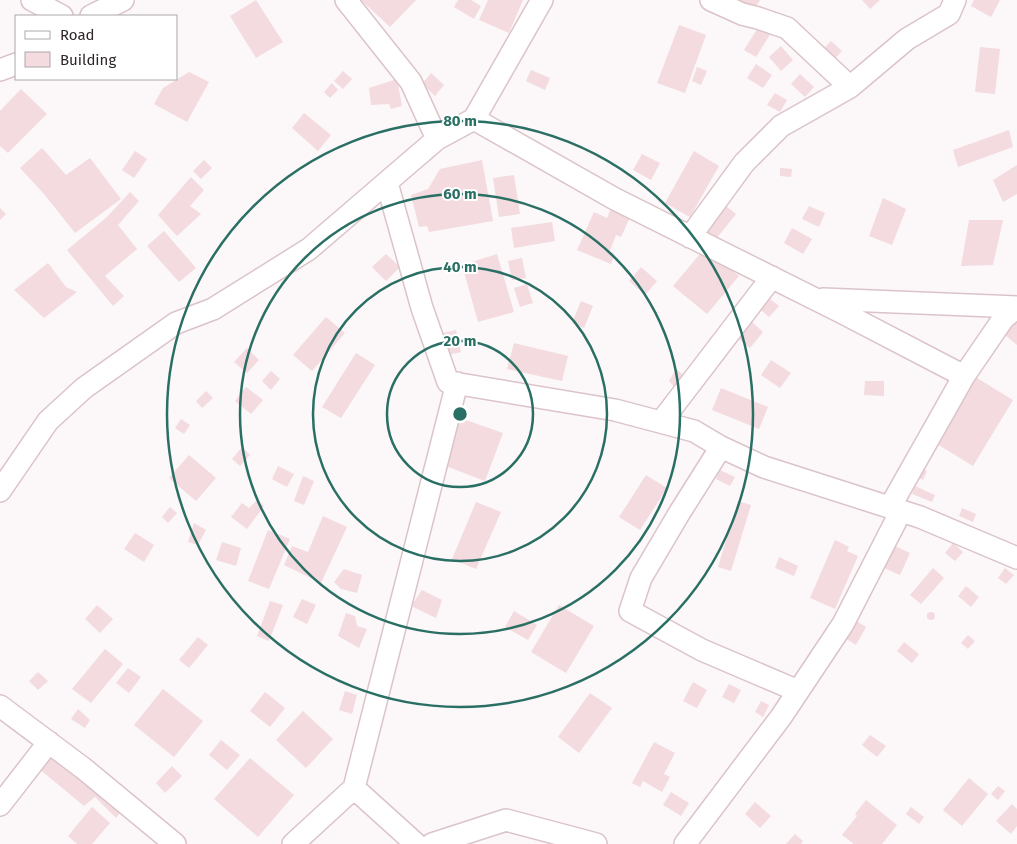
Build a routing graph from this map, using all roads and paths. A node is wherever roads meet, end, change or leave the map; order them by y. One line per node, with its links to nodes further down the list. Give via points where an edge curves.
1 (32, 0): 7 (street)
2 (123, 0): 8 (street)
3 (346, 0): 13 (street, via 411,82)
4 (542, 0): 12 (street)
5 (711, 0): 11 (street, via 786,28)
6 (955, 0): 11 (street, via 949,14 906,39)
7 (60, 15)
8 (93, 15)
9 (15, 64): 10 (street)
10 (0, 70)
11 (850, 87): 15 (street, via 782,126 744,163)
12 (474, 119): 13 (street); 15 (street, via 615,199)
13 (437, 139): 14 (street)
14 (387, 183): 20 (street, via 422,308 448,382); 23 (street, via 309,248 213,309 176,323 84,388 48,421)
15 (690, 236): 16 (street)
16 (772, 277): 17 (street); 21 (street)
17 (815, 299): 18 (street); 19 (street)
18 (1017, 307): 19 (street, via 1003,319)
19 (964, 376): 24 (street)
20 (457, 384): 21 (street, via 615,410); 29 (street)
21 (661, 422): 22 (street, via 694,431)
22 (721, 447): 24 (street, via 764,467); 26 (street, via 641,578 630,611 702,650)
23 (0, 491)
24 (895, 509): 25 (street); 26 (street, via 843,624)
25 (1017, 558)
26 (798, 691): 36 (street)
27 (0, 706): 28 (street)
28 (49, 742): 30 (street); 31 (street)
29 (354, 788): 32 (street); 33 (street)
30 (0, 805)
31 (176, 844)
32 (293, 844)
33 (416, 844)
34 (432, 844): 35 (street, via 506,820)
35 (596, 844)
36 (686, 844)

